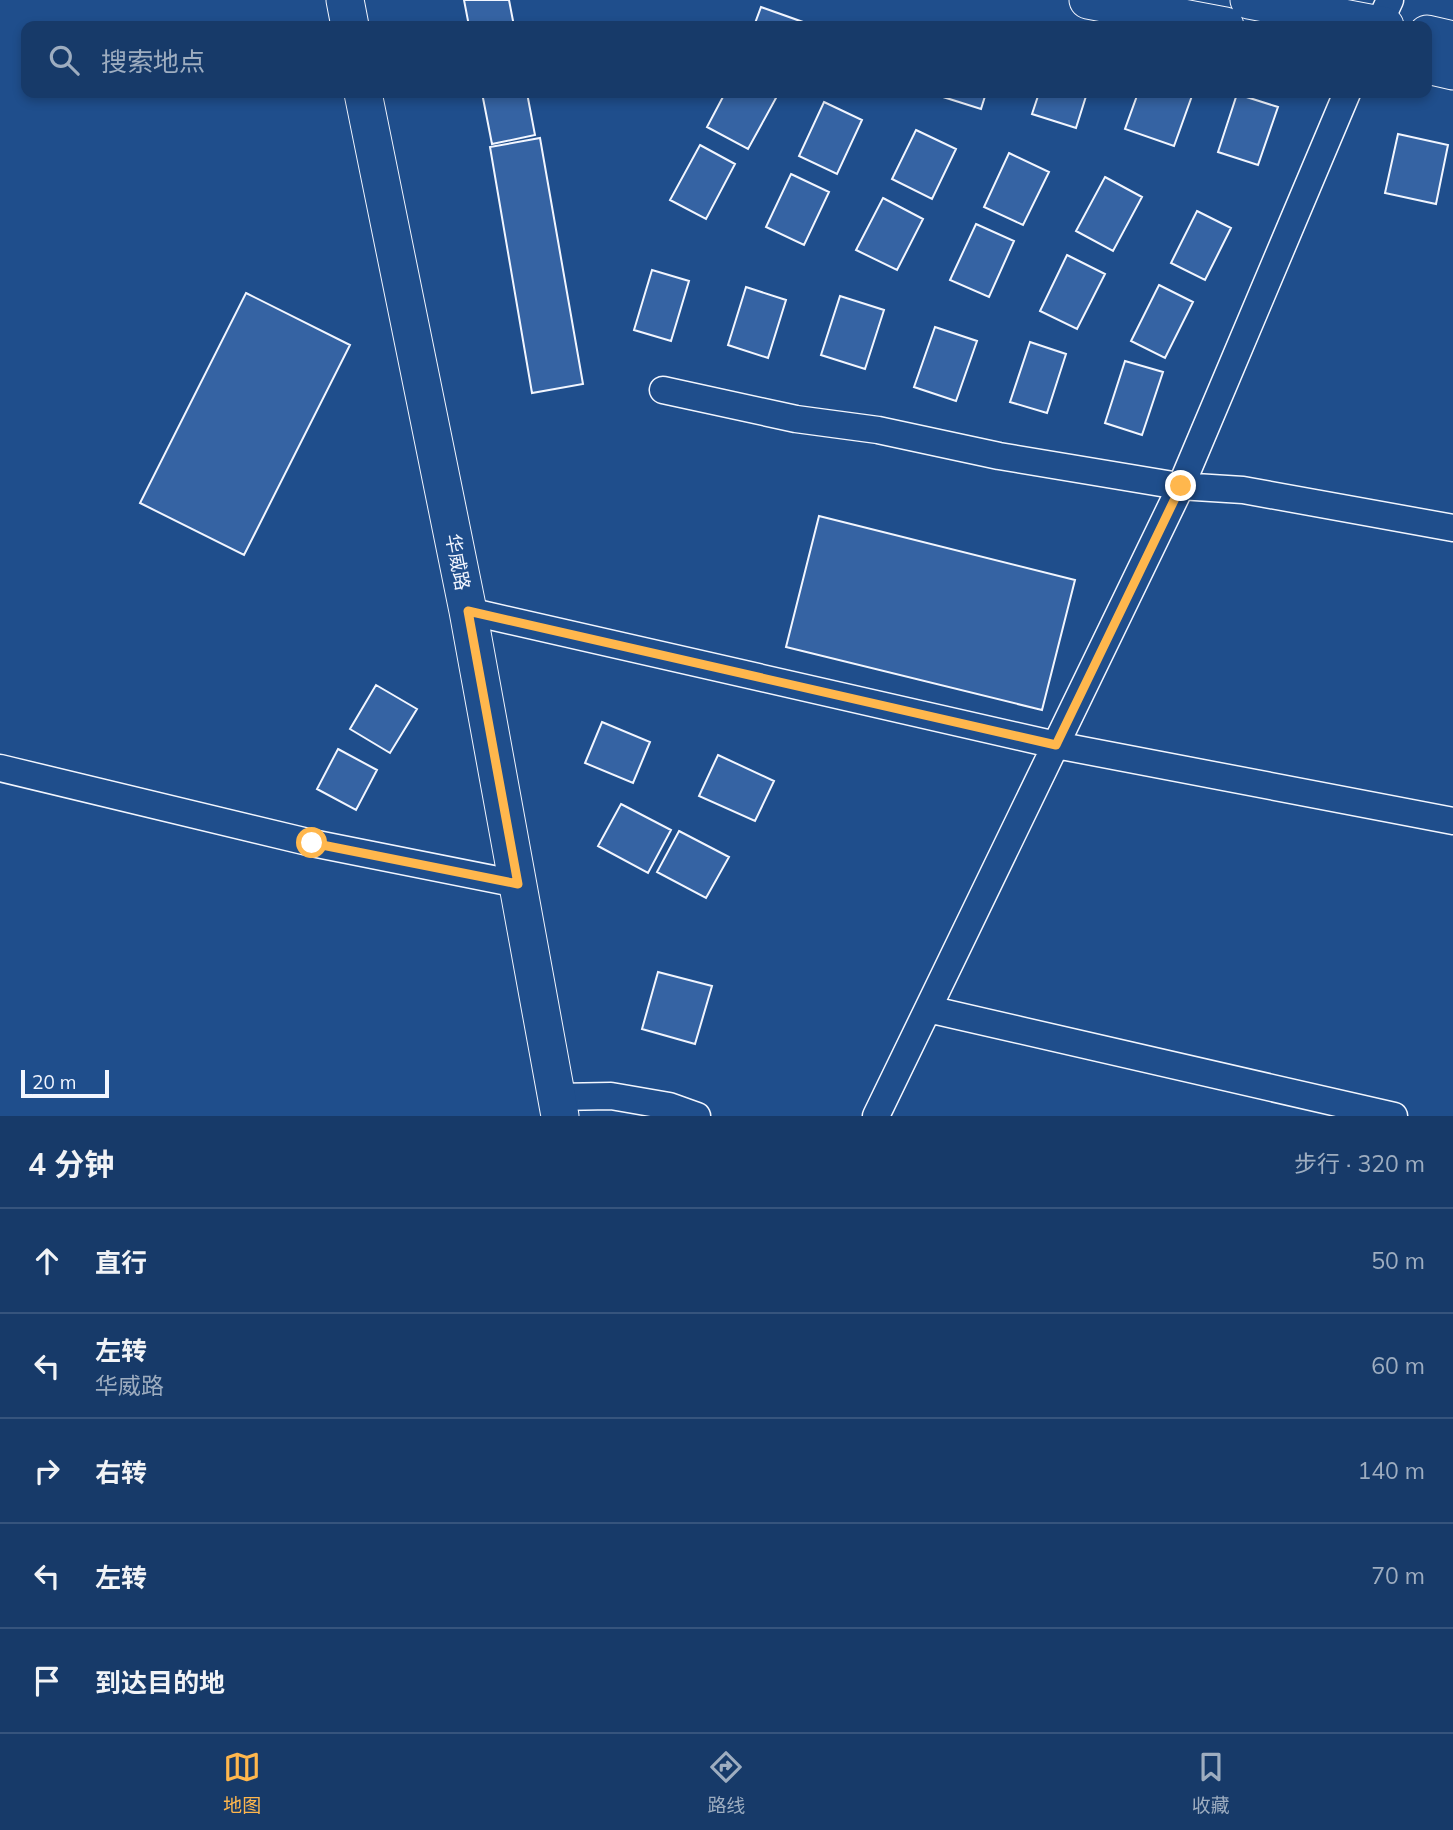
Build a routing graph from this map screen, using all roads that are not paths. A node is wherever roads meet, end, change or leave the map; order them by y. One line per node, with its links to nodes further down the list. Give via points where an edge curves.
1 (345, 0): 5 (main road)
2 (1088, 0): 6 (main road)
3 (1249, 0): 4 (main road)
4 (1383, 19)
5 (349, 21)
6 (1199, 21)
7 (1432, 35): 8 (main road)
8 (1453, 40)
9 (1432, 66): 10 (main road)
10 (1453, 71)
11 (364, 98): 16 (main road, 华威路)
12 (1345, 98): 14 (street)
13 (663, 390): 14 (street, via 796,419)
14 (1181, 486): 15 (street, via 1242,490); 17 (street)
15 (1453, 528)
16 (468, 611): 17 (street); 20 (main road, 华威路)
17 (1056, 745): 19 (street); 21 (street)
18 (0, 768): 20 (street, via 312,843)
19 (1453, 821)
20 (518, 884): 22 (main road, 华威路)
21 (928, 1009): 24 (street); 25 (street)
22 (558, 1107): 23 (street, via 611,1096)
23 (697, 1116)
24 (876, 1116)
25 (1394, 1116)

